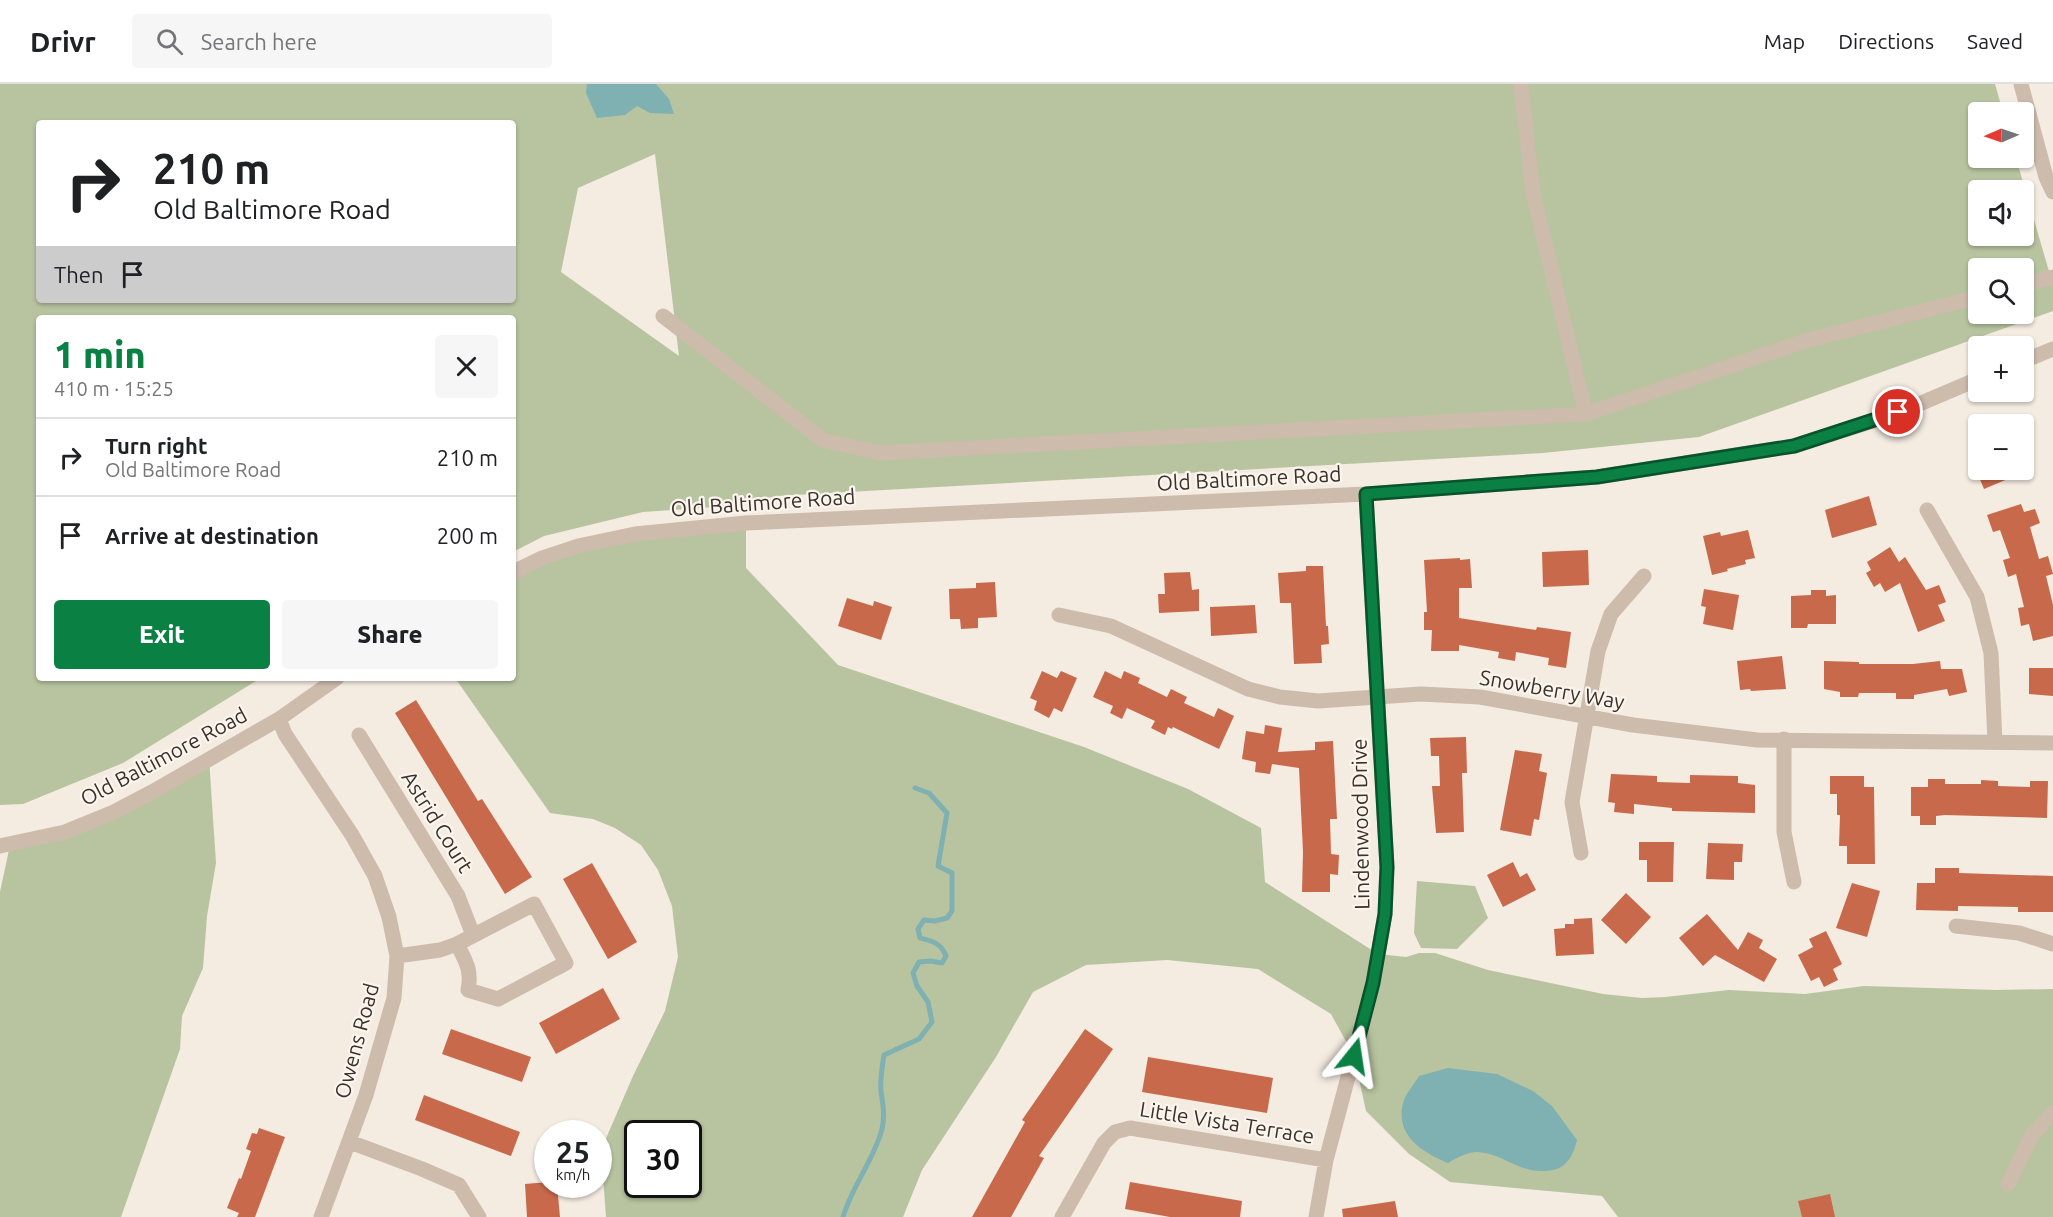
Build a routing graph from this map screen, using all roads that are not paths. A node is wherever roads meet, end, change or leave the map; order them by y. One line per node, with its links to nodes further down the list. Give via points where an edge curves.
1 (1521, 84): 11 (street, via 1533,194)
2 (2021, 84): 3 (street)
3 (2053, 192)
4 (2053, 277): 5 (street)
5 (2034, 282)
6 (1968, 300): 11 (street, via 1805,341)
7 (663, 316): 11 (street, via 823,440 879,453)
8 (2053, 349): 9 (street)
9 (2034, 357)
10 (1968, 384): 12 (street, Old Baltimore Road, via 1794,446 1597,477)
11 (1586, 414)
12 (1366, 494): 14 (street, Old Baltimore Road, via 746,523 635,534 578,546); 18 (street, Lindenwood Drive)
13 (1927, 510): 23 (street, via 1977,597 1990,653)
14 (516, 571)
15 (1644, 576): 19 (street, via 1611,614 1598,651)
16 (1059, 615): 18 (street, Snowberry Way, via 1111,626 1248,689 1318,701)
17 (333, 681): 20 (street, Old Baltimore Road)
18 (1378, 697): 19 (street, Snowberry Way, via 1480,697); 35 (street, Lindenwood Drive, via 1387,867 1385,914 1373,983)
19 (1587, 716): 22 (street, Snowberry Way, via 1757,740); 26 (street, via 1572,802)
20 (279, 719): 25 (street, Old Baltimore Road, via 114,812 65,832); 32 (street, Owens Road, via 375,876)
21 (359, 735): 29 (street, Astrid Court, via 458,896)
22 (1784, 739): 23 (street, Snowberry Way); 27 (street, via 1784,832)
23 (1995, 742): 24 (street, Snowberry Way)
24 (2053, 743)
25 (0, 846)
26 (1581, 853)
27 (1794, 882)
28 (1956, 926): 31 (street, via 2019,933)
29 (473, 935): 30 (street); 30 (street, via 534,904 566,963 498,999 468,990 469,968)
30 (457, 944): 32 (street)
31 (2053, 944)
32 (397, 956): 34 (street, Owens Road, via 394,998)
33 (2053, 1113): 36 (street, via 2032,1135)
34 (350, 1142): 37 (street, Owens Road); 38 (street, via 459,1185)
35 (1326, 1160): 39 (street, Little Vista Terrace, via 1130,1128 1115,1132 1104,1143); 40 (street, Lindenwood Drive)
36 (2008, 1184)
37 (321, 1217)
38 (479, 1217)
39 (1062, 1217)
40 (1316, 1217)

